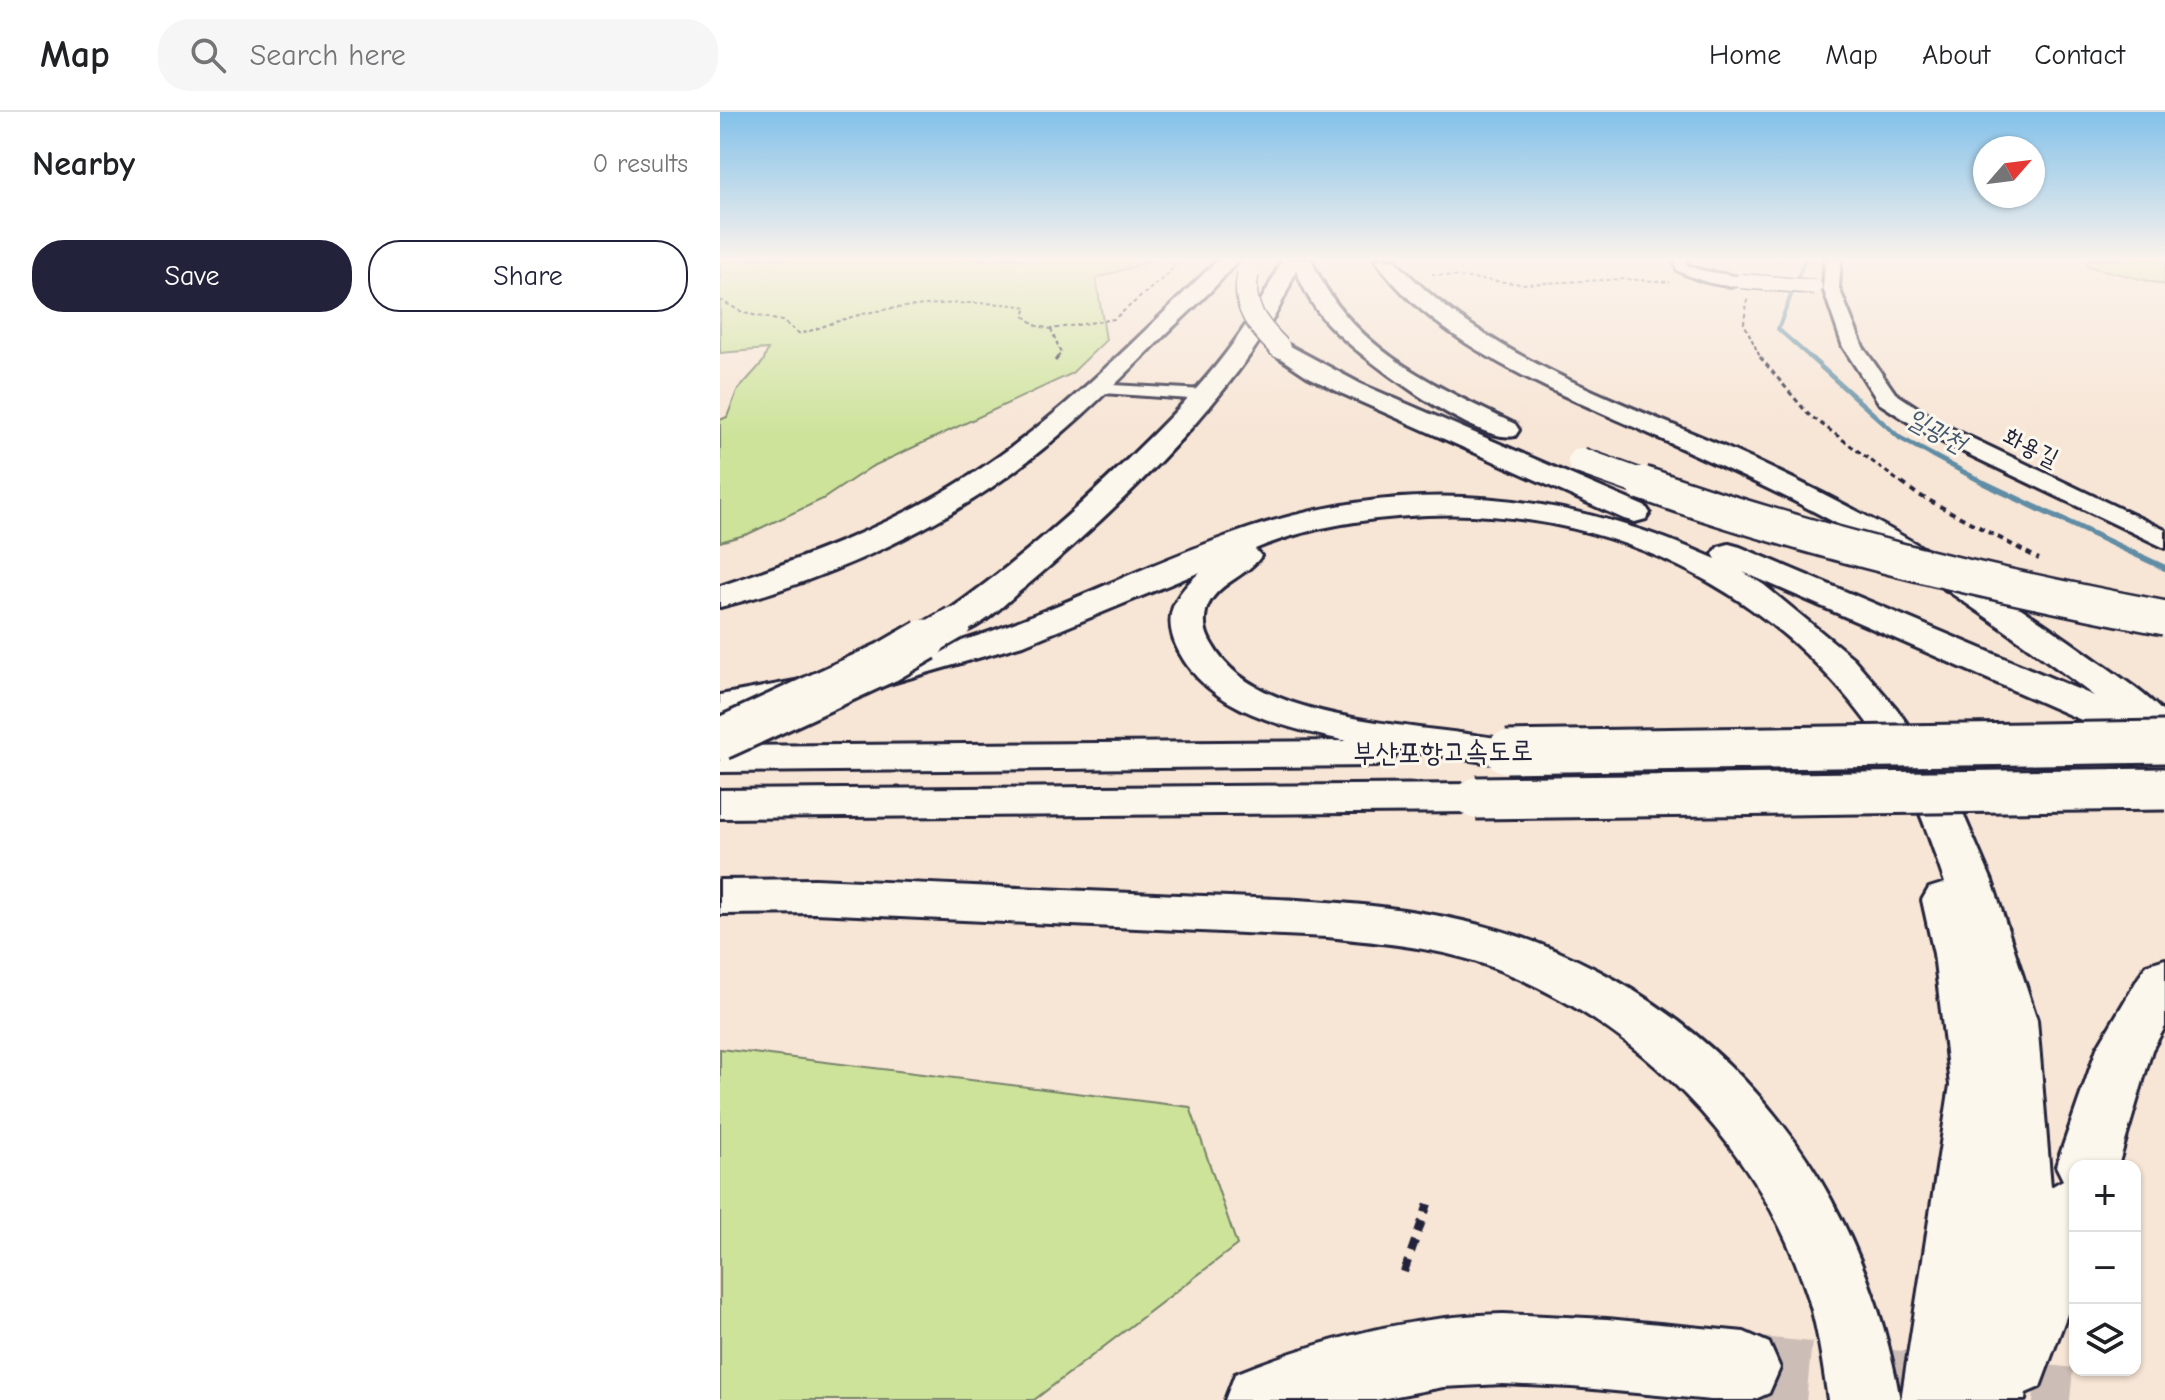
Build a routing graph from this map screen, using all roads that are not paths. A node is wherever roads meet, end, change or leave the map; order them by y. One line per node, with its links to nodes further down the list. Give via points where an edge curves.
1 (1178, 319): 8 (highway)
2 (1254, 319): 19 (highway, bridge, via 1279,347 1315,371)
3 (1262, 319): 9 (highway)
4 (1334, 319): 10 (highway, via 1420,384)
5 (1451, 319): 17 (highway, via 1496,350 1596,401 1777,482 1884,537 2022,624)
6 (1479, 319): 15 (highway, via 1535,353 1885,516 1979,572)
7 (1839, 319): 12 (main road, 화용길, via 1887,398 1936,430)
8 (1094, 389): 9 (street); 13 (highway, via 1014,459 922,515)
9 (1205, 395): 18 (highway, bridge, via 1011,584 887,662)
10 (1525, 438)
11 (1570, 457): 14 (highway, bridge, via 1805,536)
12 (2165, 540)
13 (720, 597)
14 (2165, 618)
15 (2165, 704)
16 (720, 707): 32 (highway, via 945,658 1074,613 1261,535 1366,509 1507,507 1571,518 1645,539 1723,574 1786,617 1830,656 1882,717 1930,788 1968,881 2010,1020 2022,1222)
17 (2165, 733)
18 (720, 739)
19 (2165, 742): 20 (highway, 부산포항고속도로, bridge)
20 (1506, 752): 21 (highway, 부산포항고속도로); 31 (highway, via 1328,726 1250,698 1217,678 1190,643 1186,627 1194,599 1221,570 1244,557 1336,525 1439,513 1525,521 1589,534 1708,580 1795,645 1852,703 1929,833 1960,954 1979,1085)
21 (720, 759)
22 (2165, 789): 23 (highway, 부산포항고속도로, bridge)
23 (720, 804)
24 (720, 897): 30 (highway, via 815,896 1327,919 1461,939 1574,981 1631,1014 1690,1061 1743,1119 1796,1193 1834,1273 1856,1346)
25 (2165, 979): 26 (highway, via 2125,1048)
26 (2089, 1160)
27 (2069, 1219): 33 (highway)
28 (1744, 1368): 29 (highway, via 1560,1350 1466,1350 1383,1363)
29 (1261, 1400)
30 (1864, 1400)
31 (1937, 1400)
32 (1989, 1400)
33 (1999, 1400)

